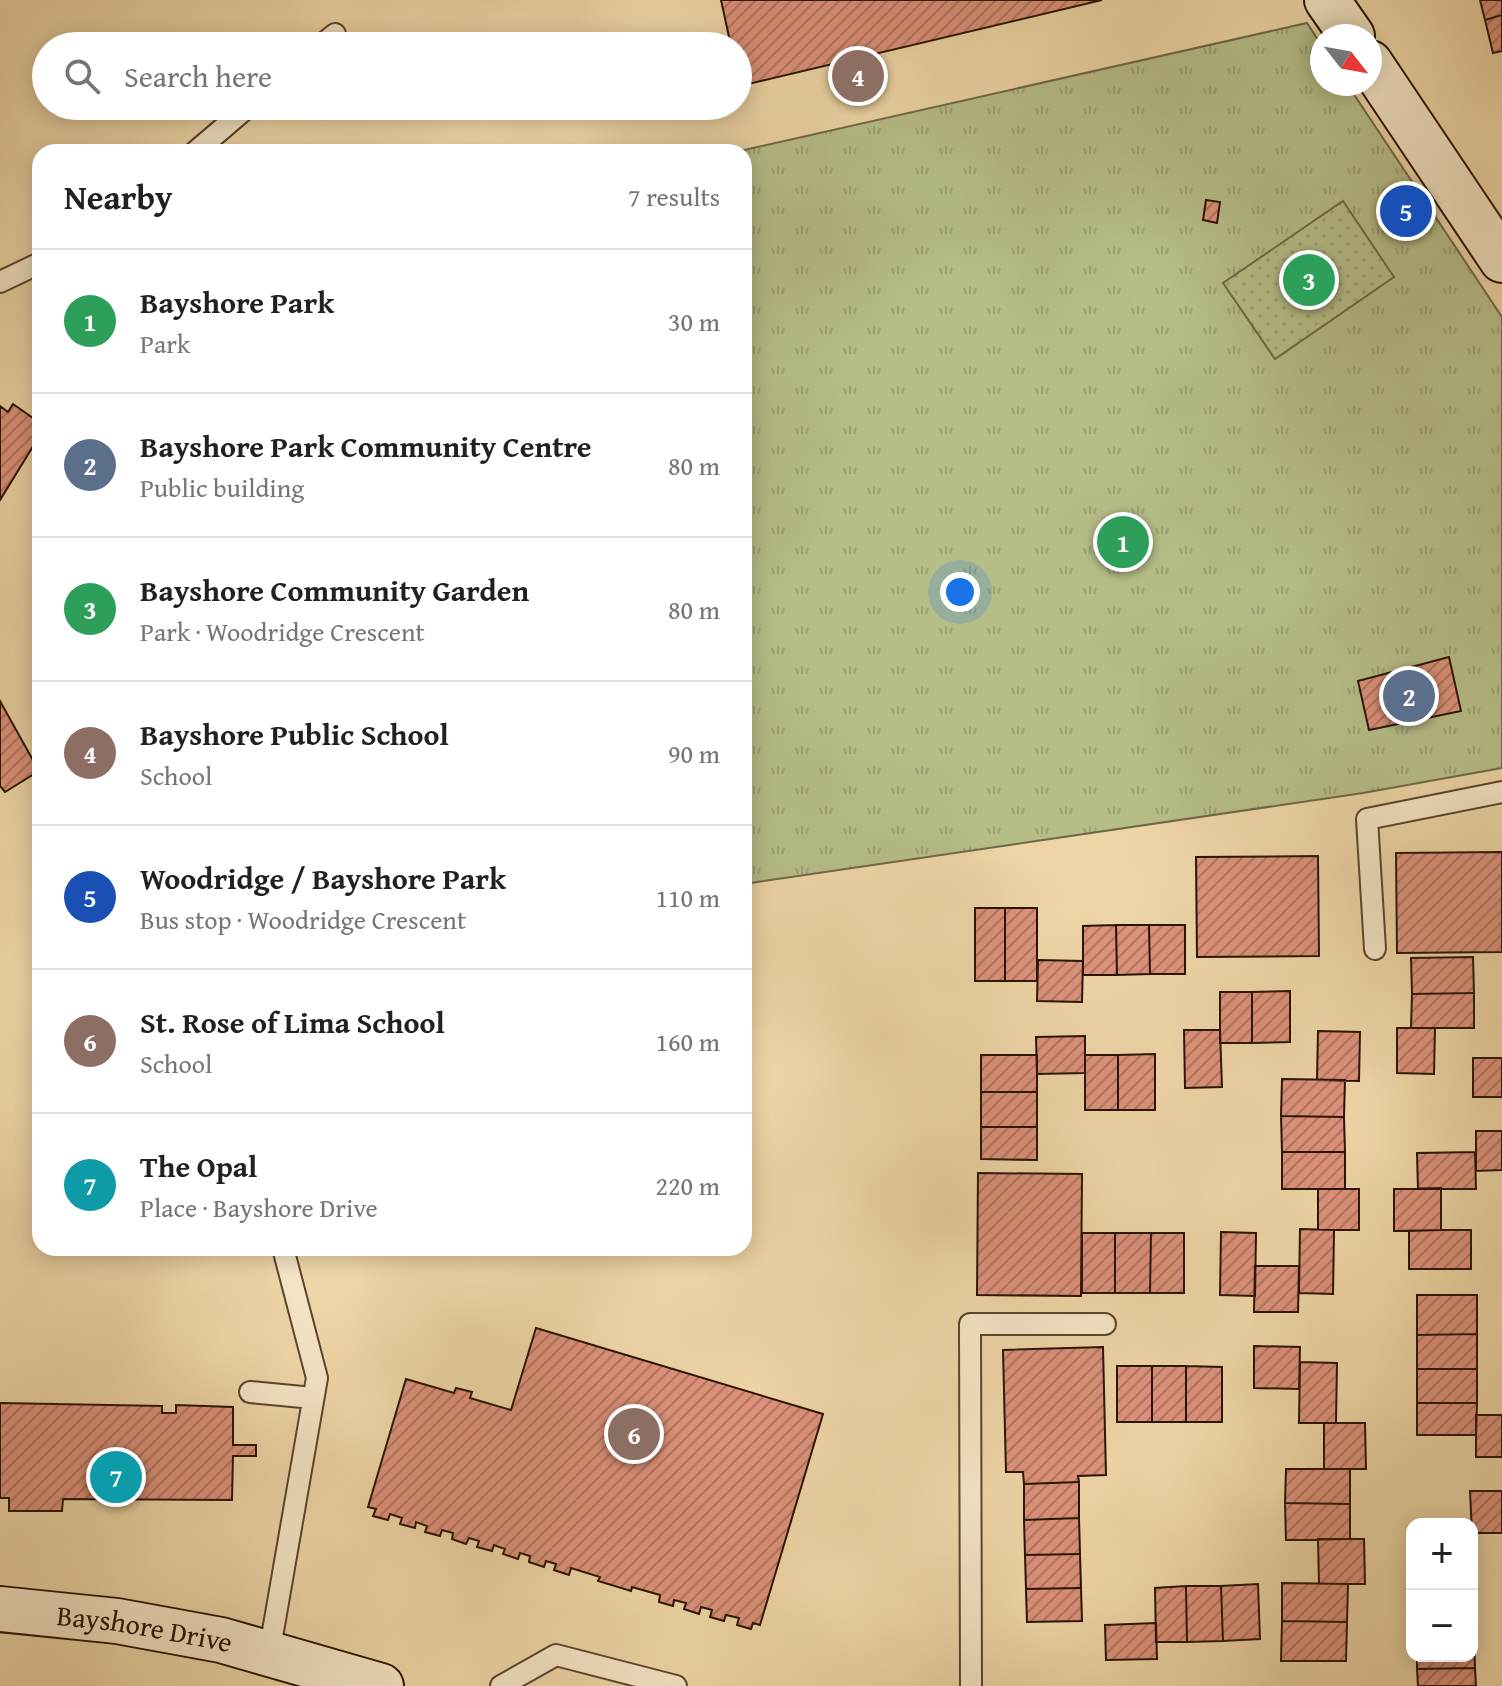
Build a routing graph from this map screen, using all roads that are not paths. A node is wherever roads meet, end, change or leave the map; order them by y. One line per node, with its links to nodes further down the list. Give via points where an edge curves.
1 (1327, 0): 2 (main road)
2 (1344, 24)
3 (1382, 81): 6 (main road)
4 (233, 120): 5 (lane)
5 (204, 144)
6 (1502, 260)
7 (32, 267): 8 (lane)
8 (0, 282)
9 (1502, 792): 10 (lane, via 1367,819)
10 (1375, 949)
11 (285, 1256): 14 (lane, via 317,1378)
12 (1105, 1324): 20 (lane, via 970,1324)
13 (250, 1392): 14 (lane)
14 (313, 1398): 16 (lane)
15 (0, 1609): 16 (main road, Bayshore Drive, via 117,1621)
16 (269, 1654): 17 (main road, Bayshore Drive)
17 (381, 1686)
18 (501, 1686): 19 (lane, via 556,1655)
19 (676, 1686)
20 (971, 1686)

